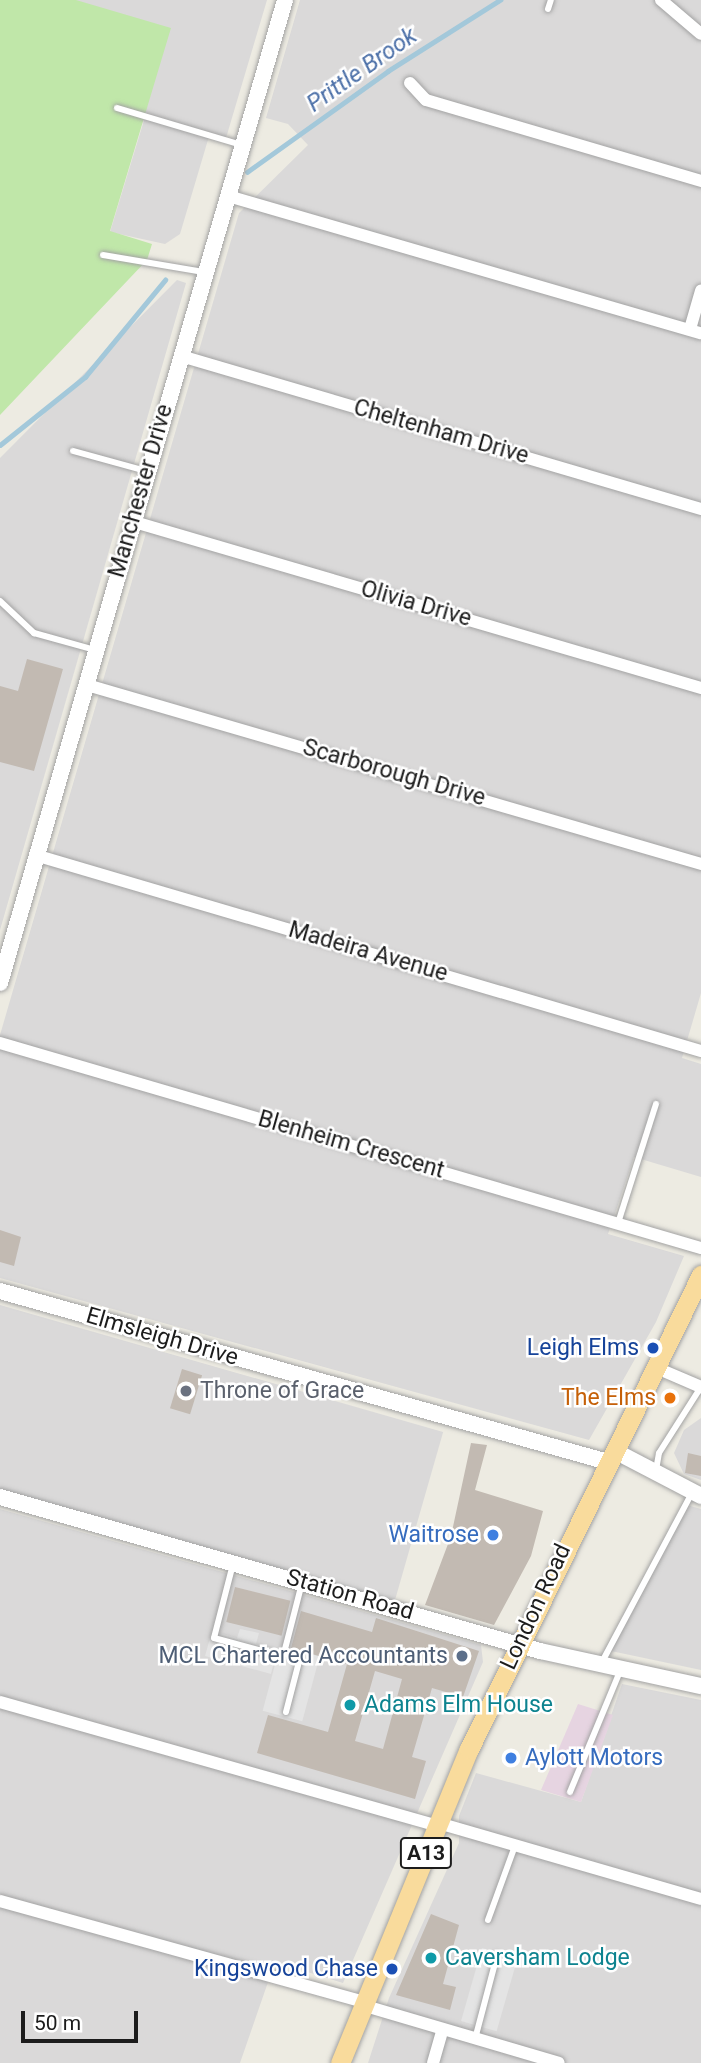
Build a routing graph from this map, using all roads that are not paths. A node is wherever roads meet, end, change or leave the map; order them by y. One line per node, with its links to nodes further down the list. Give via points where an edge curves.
1 (285, 0): 8 (street, Manchester Drive)
2 (551, 0): 4 (lane)
3 (661, 0): 5 (street)
4 (548, 9)
5 (701, 34)
6 (410, 83): 9 (street, via 426,100)
7 (117, 108): 8 (lane)
8 (243, 146): 10 (street, Manchester Drive)
9 (701, 181)
10 (228, 195): 12 (street, Manchester Drive); 14 (street)
11 (103, 255): 12 (lane)
12 (205, 272): 15 (street, Manchester Drive)
13 (701, 291): 14 (street)
14 (695, 331)
15 (181, 355): 17 (street, Manchester Drive); 18 (street, Cheltenham Drive)
16 (73, 451): 17 (lane)
17 (146, 471): 19 (street, Manchester Drive)
18 (701, 509)
19 (131, 521): 21 (street, Manchester Drive); 23 (street, Olivia Drive)
20 (0, 601): 21 (lane, via 34,633)
21 (95, 651): 22 (street, Manchester Drive)
22 (87, 685): 24 (street, Manchester Drive); 25 (street, Scarborough Drive)
23 (701, 688)
24 (35, 855): 26 (street, Manchester Drive); 28 (street, Madeira Avenue)
25 (701, 864)
26 (0, 983)
27 (0, 1043): 30 (street, Blenheim Crescent)
28 (701, 1051)
29 (656, 1104): 30 (lane)
30 (618, 1223): 31 (street, Blenheim Crescent)
31 (701, 1248)
32 (701, 1275): 34 (main road, London Road / A13)
33 (0, 1292): 36 (street, Elmsleigh Drive)
34 (659, 1369): 35 (street); 36 (main road, London Road / A13)
35 (701, 1387): 37 (lane, via 659,1452)
36 (611, 1456): 37 (street, Elmsleigh Drive); 42 (main road, London Road / A13)
37 (656, 1474): 38 (street, Elmsleigh Drive)
38 (697, 1494): 44 (lane)
39 (0, 1497): 40 (street, Station Road)
40 (234, 1562): 41 (street, Station Road); 43 (lane, via 214,1638)
41 (302, 1581): 42 (street, Station Road); 48 (lane, via 284,1653 300,1658)
42 (518, 1645): 44 (street, Station Road); 50 (main road, London Road / A13)
43 (273, 1654)
44 (601, 1664): 45 (street, Station Road)
45 (621, 1668): 46 (street, Station Road); 49 (lane)
46 (701, 1686)
47 (0, 1702): 50 (street)
48 (286, 1712)
49 (570, 1792)
50 (438, 1825): 51 (street); 56 (main road, London Road / A13)
51 (515, 1846): 52 (street); 54 (lane)
52 (701, 1899)
53 (0, 1901): 56 (street)
54 (488, 1920)
55 (497, 1956): 58 (lane)
56 (363, 2004): 57 (street); 59 (main road, London Road / A13)
57 (443, 2029): 58 (street); 60 (street)
58 (475, 2039): 61 (street)
59 (340, 2063)
60 (433, 2063)
61 (559, 2063)

